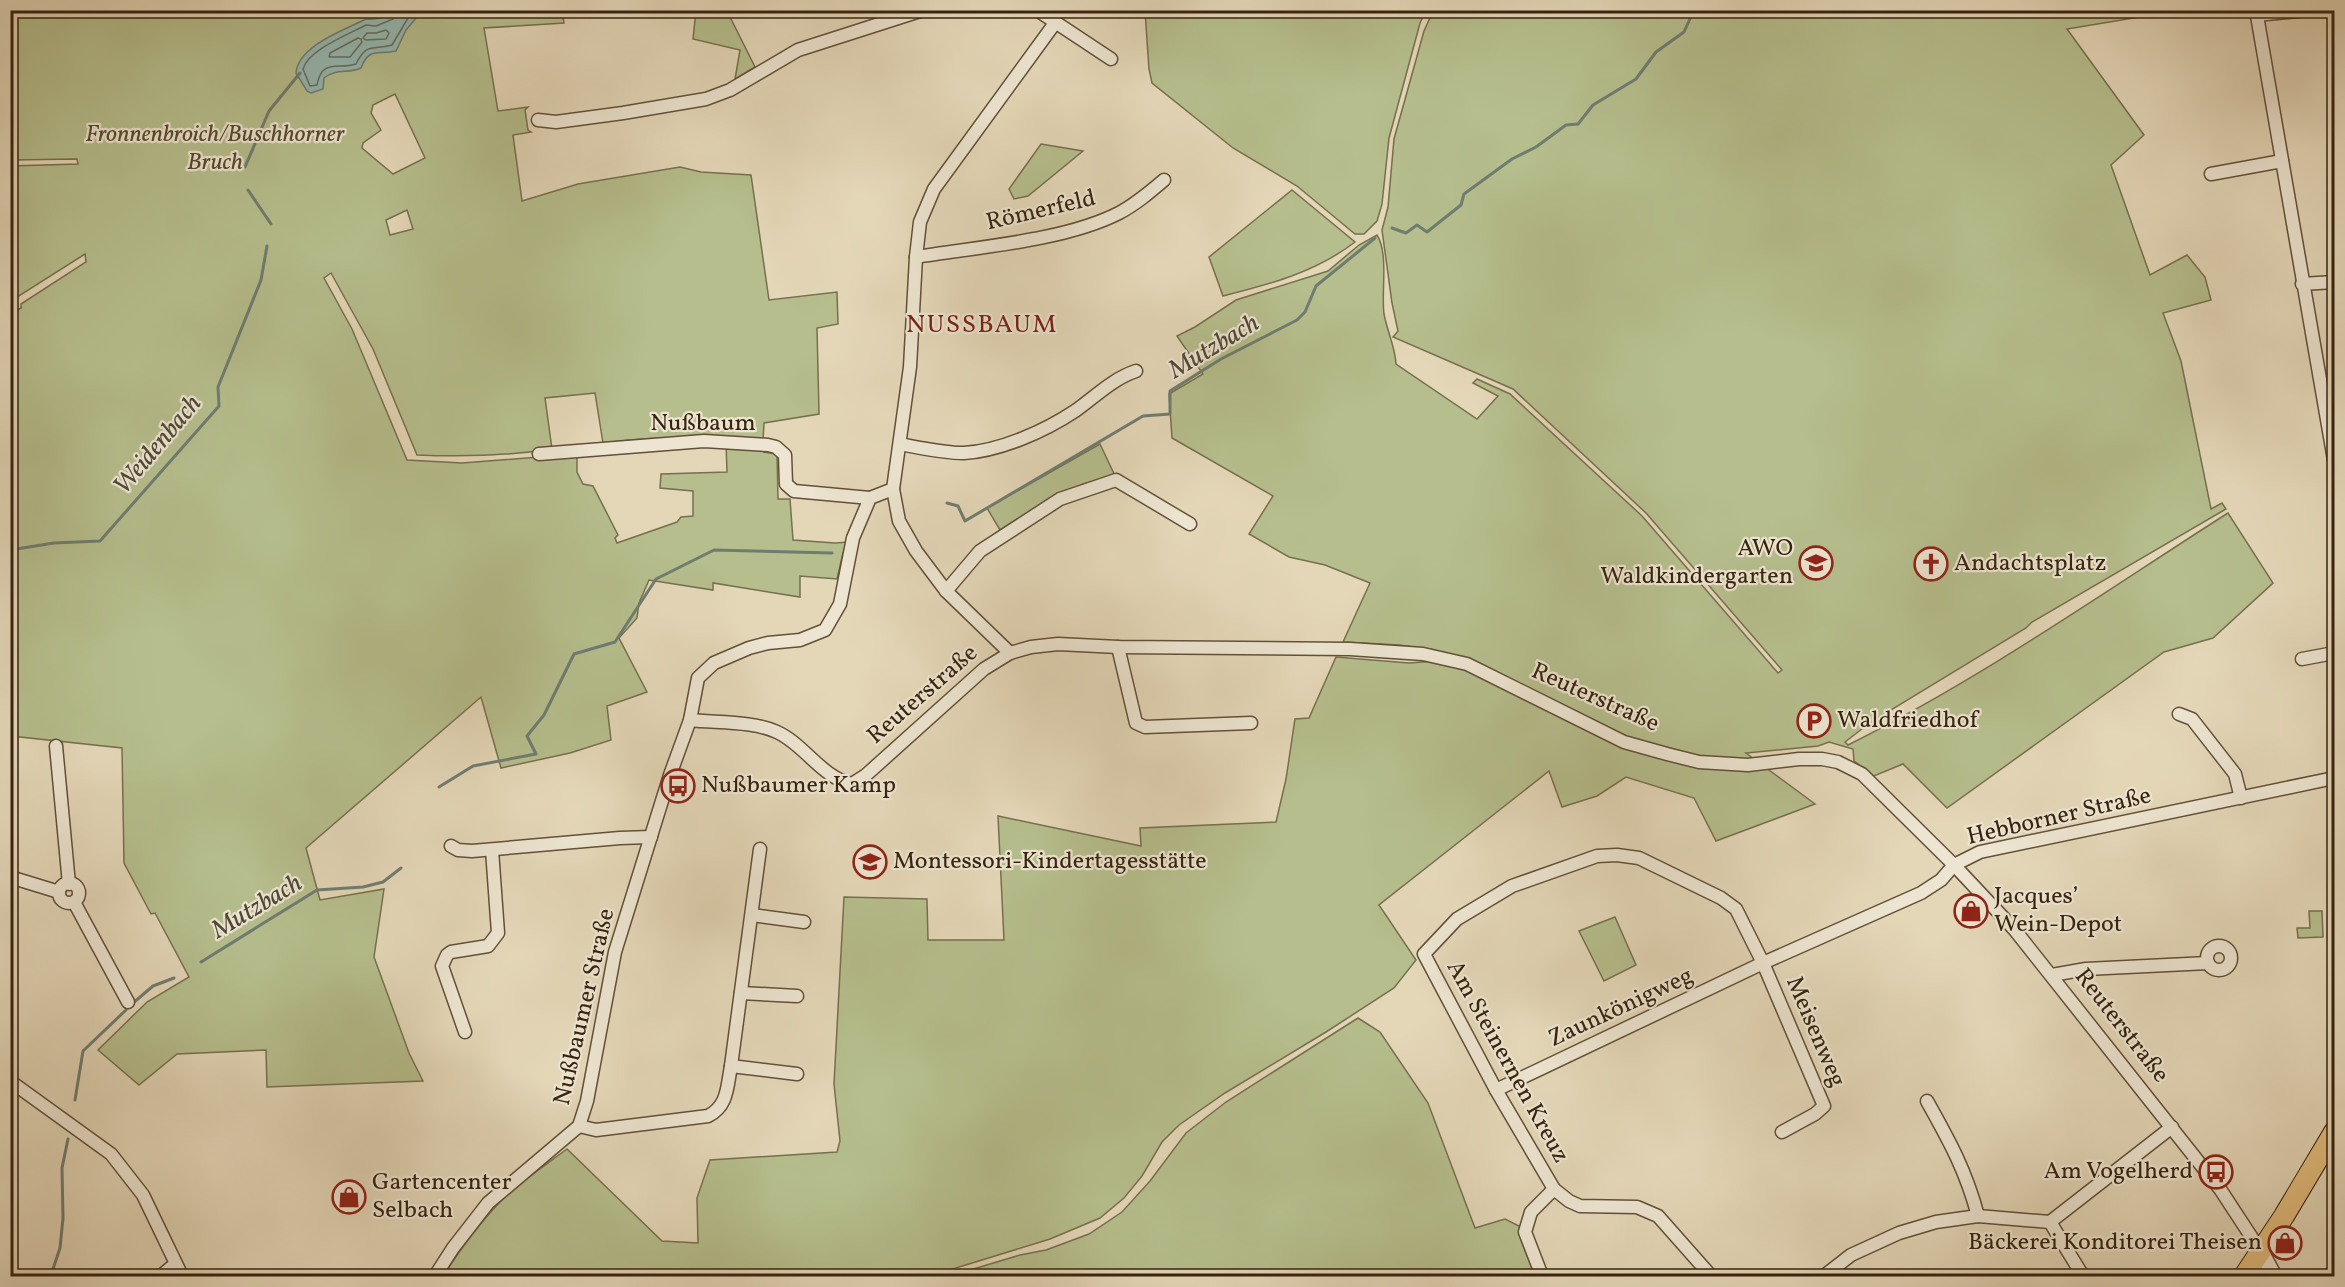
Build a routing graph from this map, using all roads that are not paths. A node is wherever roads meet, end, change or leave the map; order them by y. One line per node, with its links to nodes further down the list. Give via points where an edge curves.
1 (923, 10): 7 (street, via 798,50 730,90 706,99 556,122)
2 (1037, 10): 5 (street)
3 (2308, 10): 4 (street)
4 (2256, 13): 8 (street)
5 (1055, 23): 6 (street); 11 (street, via 934,189 920,222)
6 (1111, 59)
7 (538, 120)
8 (2282, 160): 9 (street); 13 (street)
9 (2211, 174)
10 (1164, 180): 11 (street, Römerfeld, via 1128,207 1090,225)
11 (916, 257): 15 (street, via 914,332)
12 (2334, 282): 13 (street)
13 (2302, 284): 17 (street)
14 (1136, 371): 15 (street, via 1119,376 1062,419 989,450 940,452)
15 (900, 444): 18 (street)
16 (538, 454): 19 (street, Nußbaum, via 704,441 768,445 785,455 786,483 794,491)
17 (2334, 460)
18 (893, 489): 19 (street); 21 (street, via 899,521)
19 (870, 498): 27 (street, Nußbaumer Straße, via 853,538 840,604 830,624 811,638 758,645 714,663 698,678)
20 (1190, 524): 21 (street, via 1116,480 1060,499 980,550)
21 (946, 591): 24 (street)
22 (1118, 647): 24 (street, Reuterstraße, via 1058,644 1031,646); 28 (street, via 1136,723 1145,727); 36 (street, Reuterstraße, via 1350,650 1423,654 1467,664 1624,742 1667,754 1699,762 1748,765 1799,759 1838,762 1862,774)
23 (2334, 652): 25 (street)
24 (1010, 653): 27 (street, Reuterstraße, via 984,669 852,784 835,778 779,732)
25 (2302, 659)
26 (2179, 714): 31 (street, via 2192,719 2235,774)
27 (690, 720): 32 (street, Nußbaumer Straße)
28 (1251, 723)
29 (56, 746): 38 (street)
30 (2334, 778): 31 (street, Hebborner Straße)
31 (2241, 798): 36 (street, Hebborner Straße, via 1980,852)
32 (651, 837): 35 (street); 53 (street, Nußbaumer Straße, via 615,952)
33 (450, 846): 35 (street, via 458,850)
34 (760, 849): 39 (street)
35 (492, 850): 47 (street, via 498,933 488,945 451,952 442,966)
36 (1954, 865): 41 (street, Hebborner Straße, via 1941,880 1921,893); 43 (street, Reuterstraße)
37 (10, 877): 38 (street)
38 (64, 888): 46 (street, via 62,900 74,902)
39 (752, 915): 40 (street); 44 (street)
40 (804, 922)
41 (1763, 963): 51 (street, Zaunkönigweg); 51 (street, Am Steinernen Kreuz, via 1736,909 1639,858 1597,856 1512,886 1457,919 1424,954); 55 (street, Meisenweg, via 1824,1106)
42 (2208, 963): 43 (street, via 2086,969)
43 (2052, 975): 54 (street, Reuterstraße)
44 (741, 993): 45 (street); 48 (street)
45 (797, 996)
46 (128, 1002)
47 (465, 1032)
48 (731, 1066): 49 (street); 53 (street, via 724,1100 719,1110 708,1116 596,1130)
49 (797, 1074)
50 (10, 1081): 61 (street, via 111,1154 142,1195)
51 (1496, 1090): 57 (street, Am Steinernen Kreuz)
52 (1926, 1101): 58 (street, via 1954,1149)
53 (579, 1126): 64 (street, Nußbaumer Straße, via 488,1203)
54 (2172, 1127): 59 (street); 60 (street, Reuterstraße)
55 (1782, 1132)
56 (2334, 1132): 60 (main road)
57 (1554, 1189): 65 (street, via 1531,1212 1525,1232); 66 (street, via 1580,1206 1637,1208 1658,1216)
58 (1978, 1216): 59 (street); 67 (street, via 1899,1233 1851,1255)
59 (2050, 1222): 68 (street)
60 (2260, 1250): 69 (main road); 70 (street, Reuterstraße)
61 (175, 1264): 62 (street); 63 (street)
62 (161, 1276)
63 (182, 1276)
64 (435, 1276)
65 (1542, 1276)
66 (1711, 1276)
67 (1824, 1276)
68 (2082, 1276)
69 (2244, 1276)
70 (2274, 1276)

